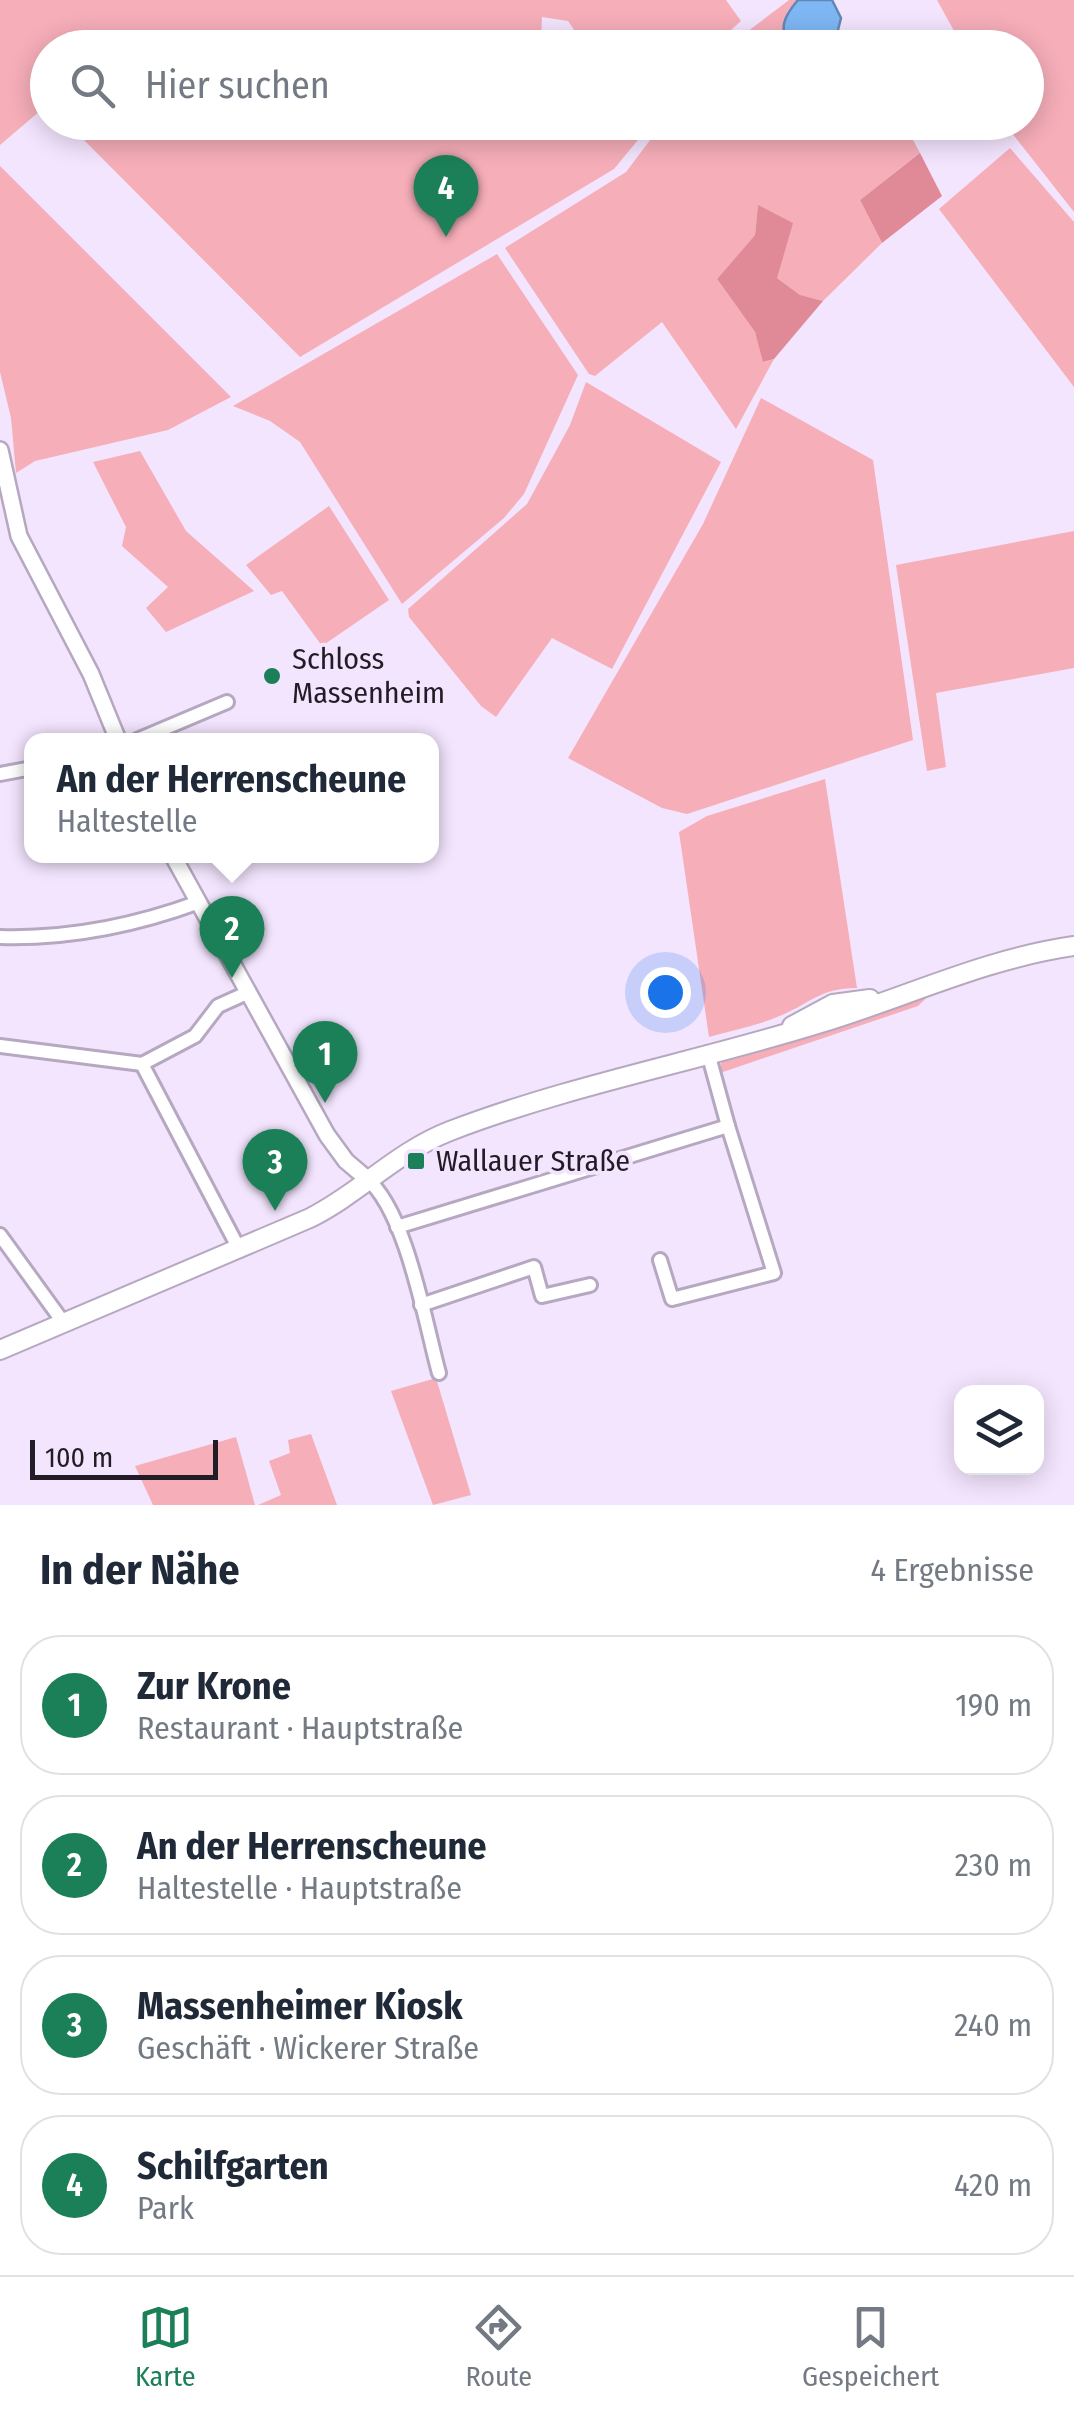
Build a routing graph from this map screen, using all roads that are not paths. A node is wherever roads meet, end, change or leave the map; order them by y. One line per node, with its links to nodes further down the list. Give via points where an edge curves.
1 (0, 450): 2 (street)
2 (2, 469): 4 (street, via 19,536)
3 (227, 702): 5 (street)
4 (115, 733)
5 (154, 733)
6 (177, 863): 7 (street)
7 (199, 902): 8 (street, via 136,925); 10 (street)
8 (0, 937)
9 (1074, 946): 12 (main road, via 997,961 886,998 833,1004 780,1034)
10 (249, 992): 13 (street, via 218,1006 195,1036); 15 (street, via 327,1135)
11 (0, 1046): 13 (street)
12 (708, 1054): 14 (street); 15 (main road, via 450,1131)
13 (142, 1064): 18 (street)
14 (728, 1126): 16 (street); 19 (street, via 774,1272 672,1300)
15 (366, 1178): 16 (street); 18 (main road, via 343,1202)
16 (397, 1227): 21 (street)
17 (0, 1235): 22 (street)
18 (238, 1247): 22 (main road)
19 (660, 1260)
20 (590, 1285): 21 (street, via 542,1296 534,1266)
21 (420, 1305): 24 (street)
22 (62, 1322): 23 (main road)
23 (0, 1350)
24 (439, 1372)

